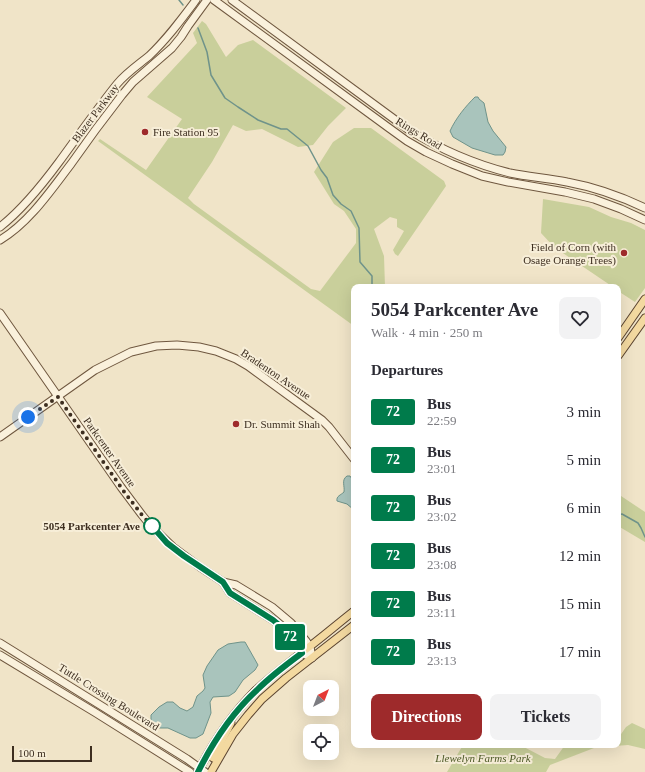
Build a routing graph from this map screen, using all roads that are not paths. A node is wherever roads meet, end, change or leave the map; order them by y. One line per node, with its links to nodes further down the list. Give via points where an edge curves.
1 (196, 0): 7 (street, Blazer Parkway, via 166,39 121,79 33,195)
2 (207, 0): 8 (street, Blazer Parkway, via 172,48 122,95 42,202 23,222)
3 (214, 0): 6 (street, Rings Road, via 407,141 426,152 482,176 594,199)
4 (232, 0): 5 (street, Rings Road, via 427,141 486,166 600,190)
5 (645, 208)
6 (645, 220)
7 (0, 226)
8 (0, 240)
9 (645, 299): 12 (main road)
10 (0, 314): 14 (street, Parkcenter Avenue)
11 (645, 318): 13 (main road)
12 (621, 334)
13 (621, 352)
14 (58, 397): 15 (street, Bradenton Avenue); 16 (street, Bradenton Avenue, via 95,370 130,352 156,346 199,347 216,351 248,366 322,420); 17 (street, Parkcenter Avenue, via 142,515 167,543)
15 (0, 437)
16 (351, 455)
17 (223, 582): 21 (street, Parkcenter Avenue, via 236,585 272,607 291,623); 22 (street, Parkcenter Avenue, via 230,593 285,630)
18 (351, 614): 21 (main road)
19 (351, 627): 24 (main road)
20 (0, 643): 25 (street, Tuttle Crossing Boulevard, via 153,737)
21 (310, 646): 22 (main road); 24 (street)
22 (302, 653): 24 (street, Parkcenter Avenue); 25 (main road, via 256,690 236,712)
23 (0, 654): 26 (street, Tuttle Crossing Boulevard)
24 (312, 658): 27 (main road, via 248,715 233,734)
25 (202, 771)
26 (190, 772)
27 (211, 772)

